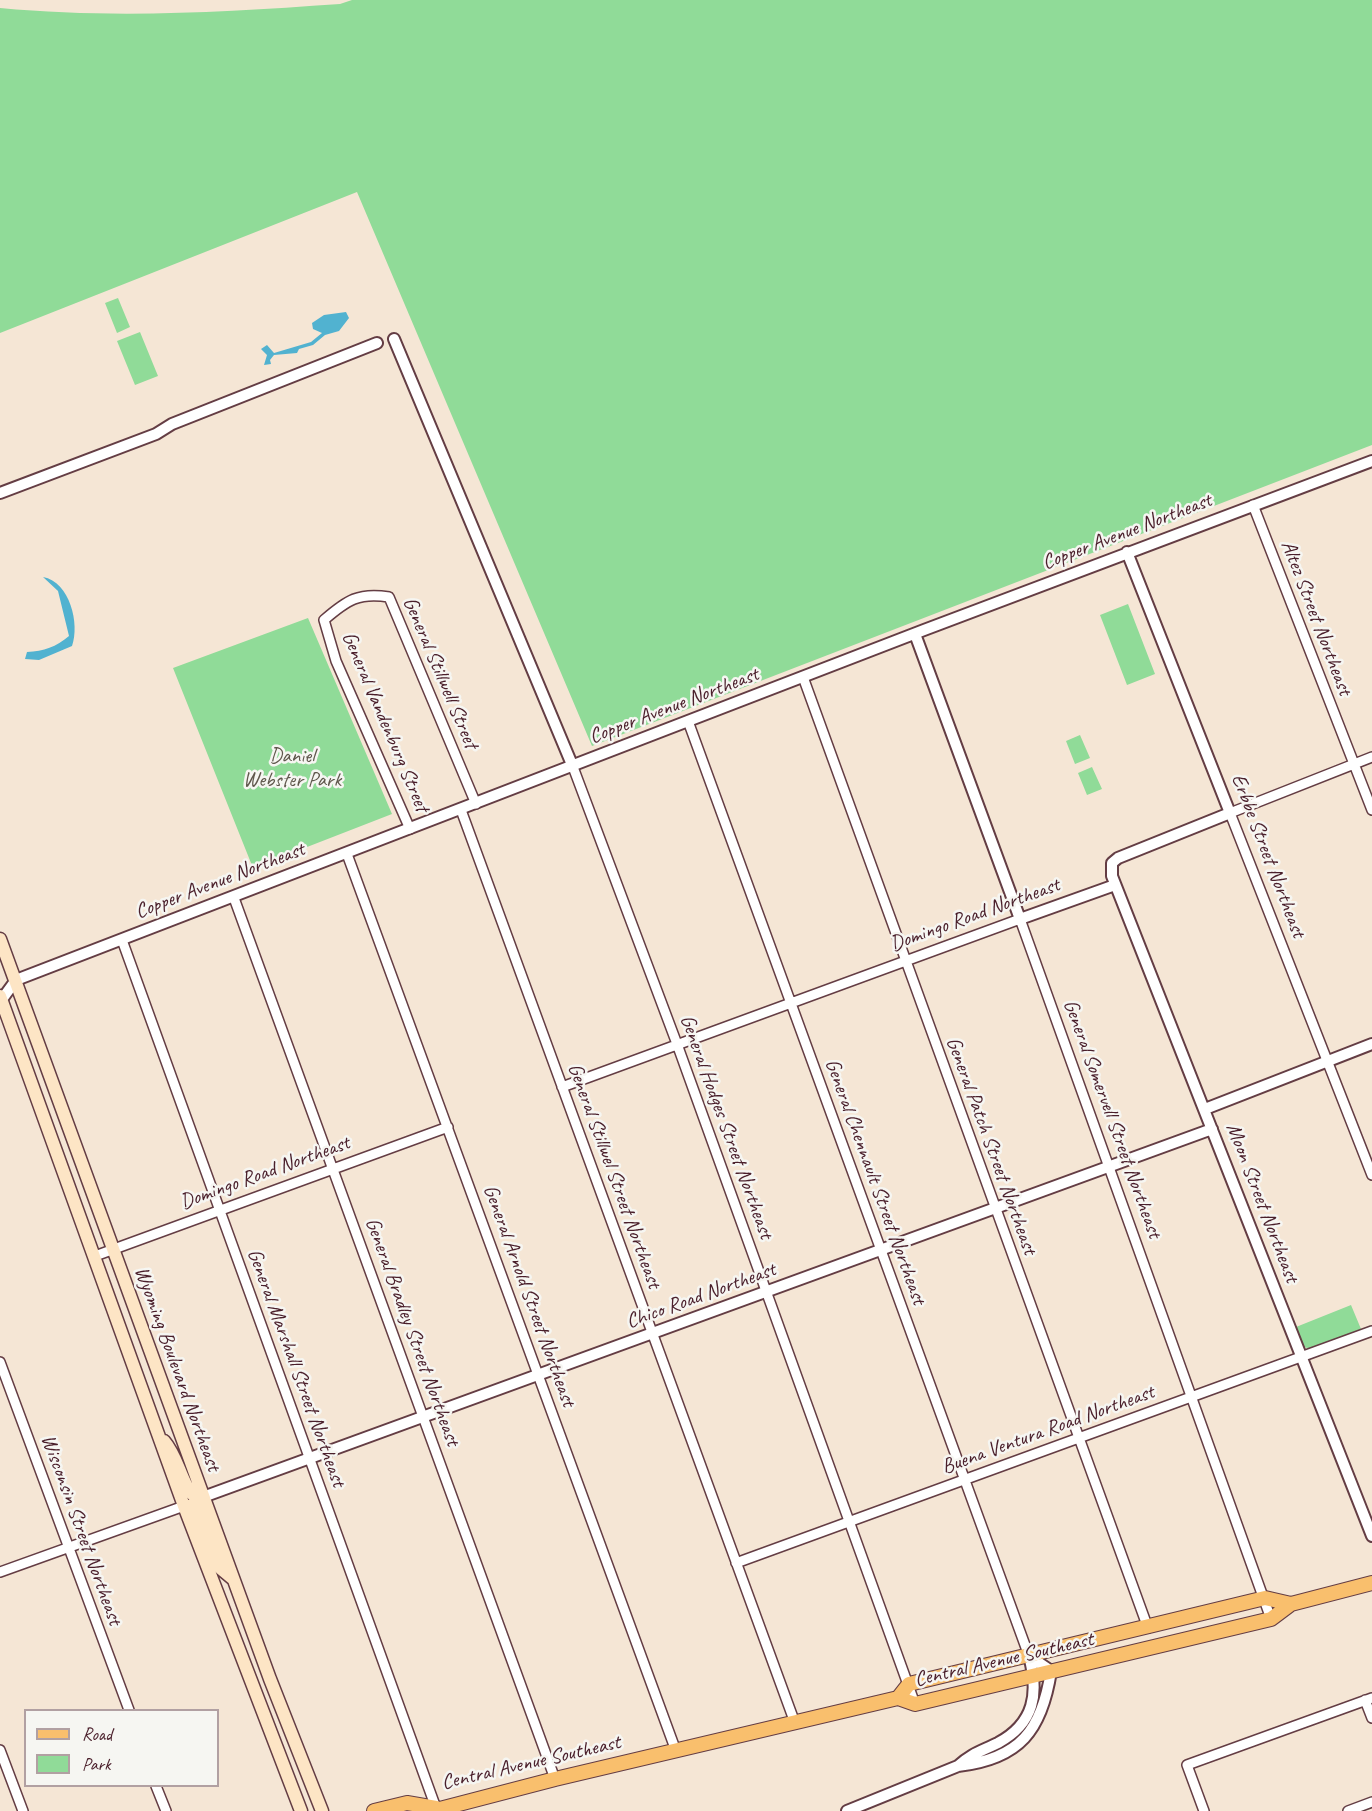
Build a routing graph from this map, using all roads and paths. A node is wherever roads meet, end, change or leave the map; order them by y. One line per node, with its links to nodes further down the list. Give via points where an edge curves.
1 (394, 339): 13 (street)
2 (377, 343): 4 (street, via 172,424 155,435)
3 (1372, 461): 5 (street, Copper Avenue Northeast)
4 (0, 493)
5 (1253, 505): 6 (street, Copper Avenue Northeast); 12 (street, Altez Street Northeast)
6 (1128, 552): 8 (street, Copper Avenue Northeast); 17 (street, Erbbe Street Northeast)
7 (345, 602): 14 (street, General Stillwell Street, via 370,594 389,597); 18 (street, General Vandenburg Street, via 324,620 336,661)
8 (915, 634): 9 (street, Copper Avenue Northeast); 22 (street, General Somervell Street Northeast)
9 (803, 677): 10 (street, Copper Avenue Northeast); 25 (street, General Patch Street Northeast)
10 (688, 721): 13 (street, Copper Avenue Northeast); 28 (street, General Chennault Street Northeast)
11 (1372, 757): 12 (street)
12 (1354, 764): 16 (street, Altez Street Northeast); 17 (street)
13 (573, 767): 14 (street, Copper Avenue Northeast); 29 (street, General Hodges Street Northeast)
14 (477, 804): 15 (street, Copper Avenue Northeast)
15 (461, 810): 18 (street, Copper Avenue Northeast); 32 (street, General Stillwel Street Northeast)
16 (1372, 810)
17 (1230, 813): 20 (street, via 1118,858 1111,867); 31 (street, Erbbe Street Northeast)
18 (410, 829): 19 (street, Copper Avenue Northeast)
19 (347, 854): 21 (street, Copper Avenue Northeast); 34 (street, General Arnold Street Northeast)
20 (1116, 885): 22 (street, Domingo Road Northeast); 33 (street, Moon Street Northeast)
21 (234, 898): 24 (street, Copper Avenue Northeast); 37 (street, General Bradley Street Northeast)
22 (1020, 919): 25 (street, Domingo Road Northeast); 36 (street, General Somervell Street Northeast)
23 (0, 939): 26 (main road, Wyoming Boulevard Northeast)
24 (122, 940): 26 (street, Copper Avenue Northeast); 40 (street, General Marshall Street Northeast)
25 (905, 961): 28 (street, Domingo Road Northeast); 39 (street, General Patch Street Northeast)
26 (16, 980): 27 (street); 41 (main road, Wyoming Boulevard Northeast)
27 (1, 1000): 43 (main road, Wyoming Boulevard Northeast)
28 (789, 1003): 29 (street, Domingo Road Northeast); 42 (street, General Chennault Street Northeast)
29 (677, 1044): 32 (street, Domingo Road Northeast); 44 (street, General Hodges Street Northeast)
30 (1372, 1044): 31 (street)
31 (1327, 1061): 33 (street); 38 (street, Erbbe Street Northeast)
32 (562, 1087): 46 (street, General Stillwel Street Northeast)
33 (1206, 1109): 35 (street, Moon Street Northeast)
34 (448, 1127): 37 (street, Domingo Road Northeast); 49 (street, General Arnold Street Northeast)
35 (1212, 1129): 36 (street, Chico Road Northeast); 47 (street, Moon Street Northeast)
36 (1108, 1168): 39 (street, Chico Road Northeast); 50 (street, General Somervell Street Northeast)
37 (333, 1169): 40 (street, Domingo Road Northeast); 51 (street, General Bradley Street Northeast)
38 (1372, 1175)
39 (995, 1209): 42 (street, Chico Road Northeast); 53 (street, General Patch Street Northeast)
40 (219, 1210): 41 (street, Domingo Road Northeast); 54 (street, General Marshall Street Northeast)
41 (113, 1249): 43 (street, Domingo Road Northeast); 56 (main road, Wyoming Boulevard Northeast)
42 (881, 1251): 44 (street, Chico Road Northeast); 55 (street, General Chennault Street Northeast)
43 (95, 1256): 52 (main road, Wyoming Boulevard Northeast)
44 (766, 1292): 46 (street, Chico Road Northeast); 58 (street, General Hodges Street Northeast)
45 (1372, 1331): 47 (street, Buena Ventura Road Northeast)
46 (652, 1334): 49 (street, Chico Road Northeast); 61 (street, General Stillwel Street Northeast)
47 (1302, 1359): 50 (street, Buena Ventura Road Northeast); 59 (street, Moon Street Northeast)
48 (0, 1362): 60 (street, Wisconsin Street Northeast)
49 (539, 1376): 51 (street, Chico Road Northeast); 80 (street, General Arnold Street Northeast)
50 (1192, 1396): 53 (street, Buena Ventura Road Northeast); 65 (street, General Somervell Street Northeast)
51 (423, 1416): 54 (street, Chico Road Northeast); 82 (street, General Bradley Street Northeast)
52 (159, 1436): 56 (main road, via 174,1452 190,1493 196,1498); 57 (main road, Wyoming Boulevard Northeast)
53 (1080, 1439): 55 (street, Buena Ventura Road Northeast); 68 (street, General Patch Street Northeast)
54 (310, 1458): 56 (street, Chico Road Northeast); 85 (street, General Marshall Street Northeast)
55 (965, 1479): 58 (street, Buena Ventura Road Northeast); 69 (street, General Chennault Street Northeast)
56 (203, 1497): 63 (main road, Wyoming Boulevard Northeast)
57 (184, 1506): 60 (street); 63 (main road, via 197,1508 221,1569); 88 (main road, Wyoming Boulevard Northeast)
58 (849, 1521): 61 (street, Buena Ventura Road Northeast); 72 (street, General Hodges Street Northeast)
59 (1372, 1536)
60 (69, 1548): 62 (street); 76 (street, Wisconsin Street Northeast)
61 (736, 1563): 78 (street, General Stillwel Street Northeast)
62 (0, 1572)
63 (234, 1580): 89 (main road, Wyoming Boulevard Northeast)
64 (1372, 1583): 66 (main road, Central Avenue Southeast)
65 (1265, 1598): 66 (main road); 67 (street, General Somervell Street Northeast); 68 (main road)
66 (1291, 1604): 67 (main road, Central Avenue Southeast)
67 (1271, 1619): 70 (main road, Central Avenue Southeast)
68 (1148, 1628): 69 (main road)
69 (1029, 1656): 70 (street); 71 (street); 72 (main road)
70 (1051, 1671): 71 (main road, Central Avenue Southeast); 81 (street, via 1042,1712 1024,1741 974,1764)
71 (1034, 1675): 75 (main road, Central Avenue Southeast); 81 (street, via 1035,1692 1021,1725 1009,1737 972,1753)
72 (909, 1684): 73 (main road); 75 (street, General Hodges Street Northeast)
73 (898, 1698): 75 (main road, Central Avenue Southeast); 78 (main road, Central Avenue Southeast)
74 (1369, 1699): 77 (street); 92 (street, via 1187,1766)
75 (915, 1704)
76 (129, 1709)
77 (1372, 1718)
78 (795, 1723): 80 (main road, Central Avenue Southeast)
79 (0, 1750): 86 (street)
80 (676, 1751): 82 (main road, Central Avenue Southeast)
81 (958, 1766): 91 (street)
82 (555, 1779): 85 (main road, Central Avenue Southeast)
83 (157, 1787): 87 (street)
84 (1372, 1802): 93 (street)
85 (434, 1809): 90 (main road, via 407,1803)
86 (22, 1811)
87 (166, 1811)
88 (301, 1811)
89 (322, 1811)
90 (374, 1811)
91 (847, 1811)
92 (1204, 1811)
93 (1348, 1811)

